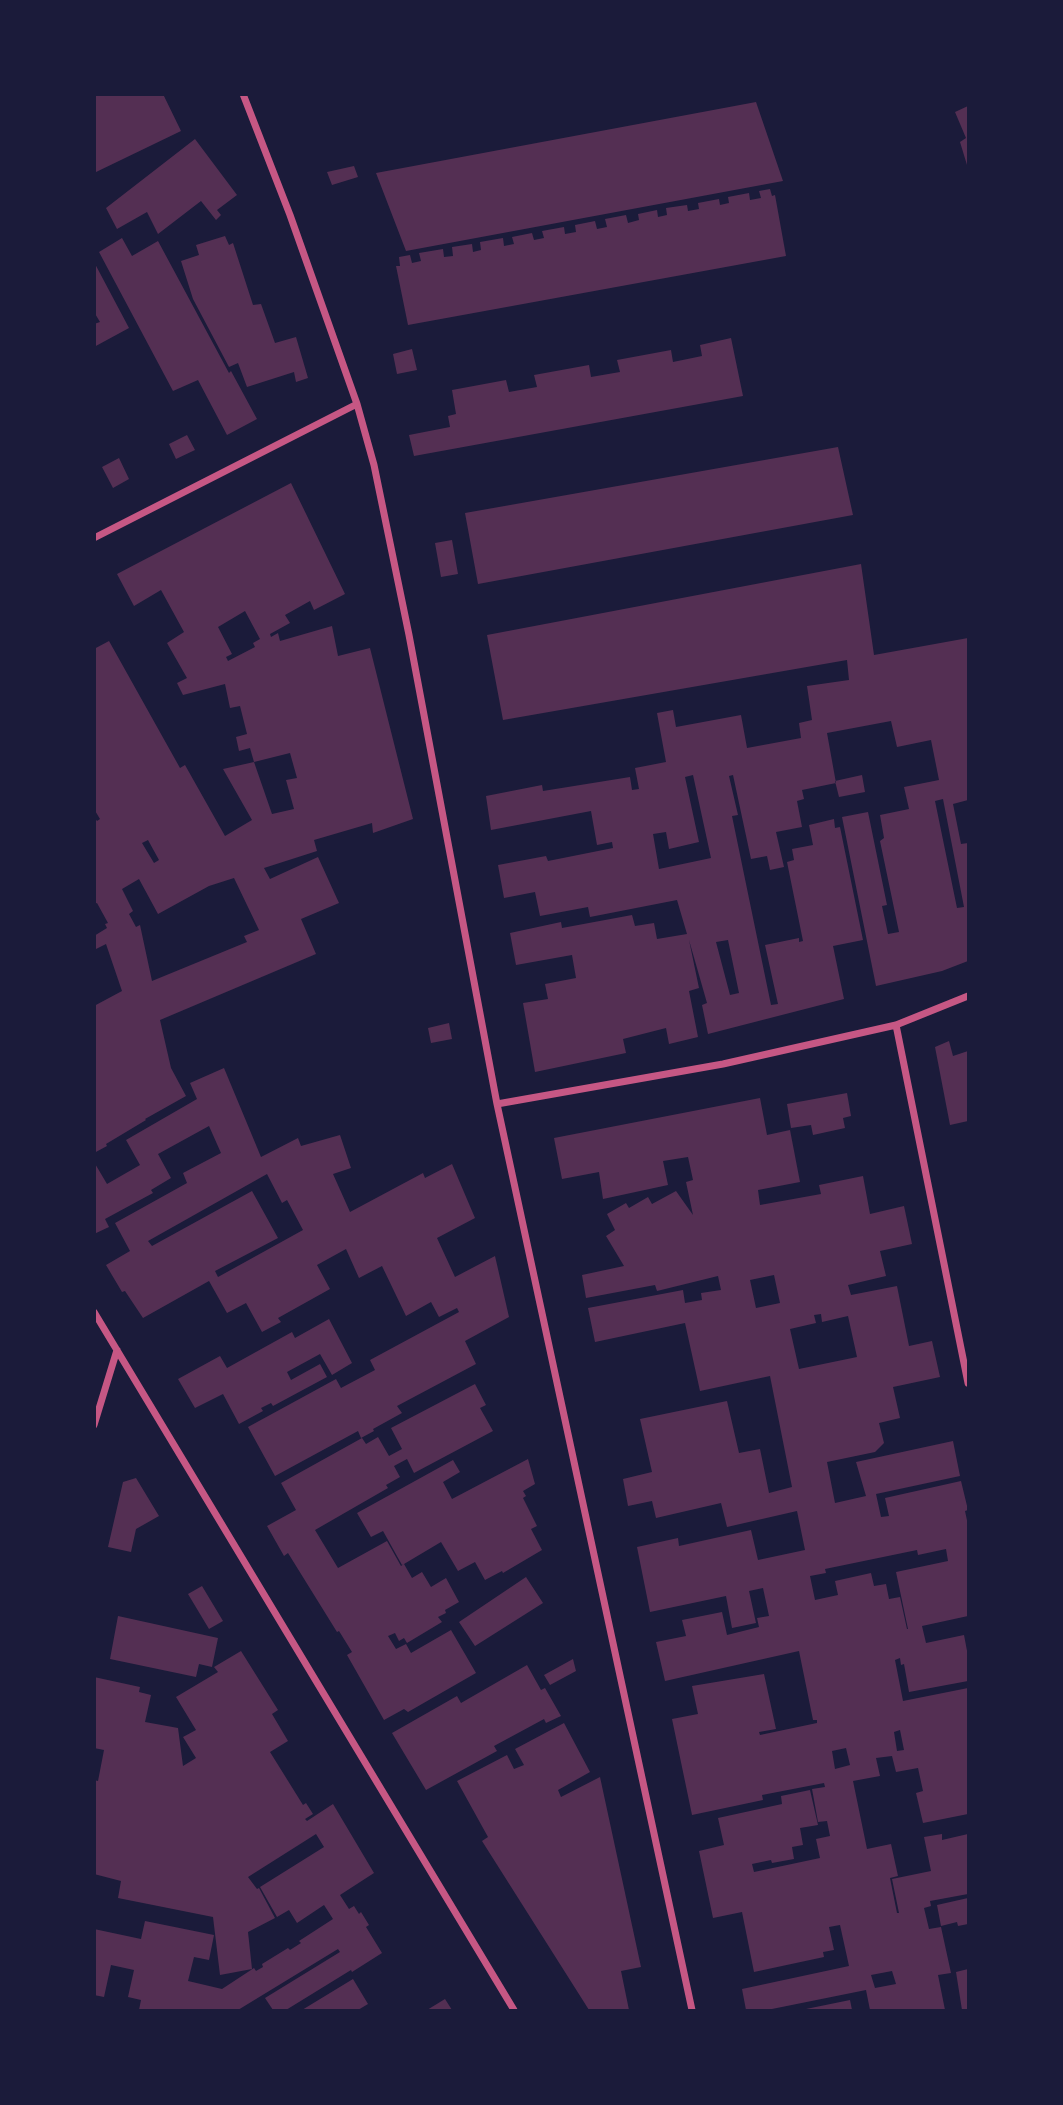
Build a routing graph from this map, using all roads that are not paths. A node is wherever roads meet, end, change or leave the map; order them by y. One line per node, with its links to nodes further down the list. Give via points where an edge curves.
1 (243, 94): 2 (street)
2 (357, 404): 3 (street); 6 (street, via 409,635)
3 (94, 538)
4 (968, 996): 5 (street)
5 (896, 1025): 6 (street, via 723,1064); 9 (street)
6 (497, 1104): 12 (street)
7 (94, 1312): 8 (street)
8 (117, 1350): 10 (street); 11 (street)
9 (968, 1383)
10 (94, 1424)
11 (514, 2011)
12 (692, 2011)

